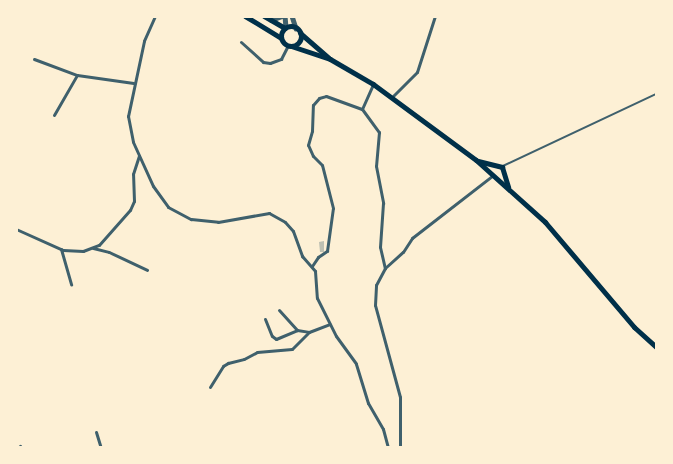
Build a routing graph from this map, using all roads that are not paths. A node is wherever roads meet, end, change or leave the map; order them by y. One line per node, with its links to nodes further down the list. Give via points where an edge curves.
1 (155, 16): 16 (street)
2 (245, 16): 10 (main road)
3 (264, 16): 7 (main road)
4 (283, 16): 7 (street); 8 (street)
5 (292, 16): 9 (street)
6 (435, 16): 19 (street, via 417,72)
7 (271, 20): 8 (main road)
8 (286, 28): 9 (main road); 10 (main road)
9 (298, 31): 12 (main road, via 299,41); 14 (main road)
10 (282, 38): 12 (main road)
11 (241, 42): 12 (street, via 263,62 270,63 281,59)
12 (290, 46): 14 (main road)
13 (34, 59): 15 (street)
14 (330, 59): 17 (main road)
15 (77, 75): 16 (street); 21 (street)
16 (133, 83): 22 (street, via 129,131)
17 (373, 84): 19 (main road); 20 (street)
18 (657, 94): 24 (lane)
19 (393, 96): 23 (main road)
20 (362, 109): 30 (street, via 326,96 313,105 308,145 322,165 333,208 327,251); 31 (street, via 379,132 376,166 383,203 380,246)
21 (54, 115)
22 (140, 155): 29 (street, via 133,174 134,201 130,210); 30 (street, via 153,186 168,207 204,222 276,215 292,231 302,256)
23 (476, 160): 24 (main road); 25 (main road)
24 (501, 168): 25 (main road); 26 (main road)
25 (494, 175): 26 (main road); 31 (street, via 412,238)
26 (508, 187): 39 (main road, via 552,229 634,327)
27 (16, 229): 28 (street)
28 (62, 249): 29 (street); 33 (street)
29 (93, 249): 32 (street, via 109,252)
30 (312, 266): 36 (street, via 318,298)
31 (385, 268): 44 (street, via 374,296 400,397)
32 (147, 270)
33 (71, 285)
34 (279, 310): 37 (street)
35 (264, 319): 37 (street, via 274,338)
36 (330, 324): 38 (street); 43 (street, via 356,364)
37 (297, 330): 38 (street)
38 (309, 332): 40 (street, via 292,349 257,352 228,363)
39 (657, 347)
40 (210, 387)
41 (96, 432): 42 (street)
42 (101, 447)
43 (388, 447)
44 (400, 447)

